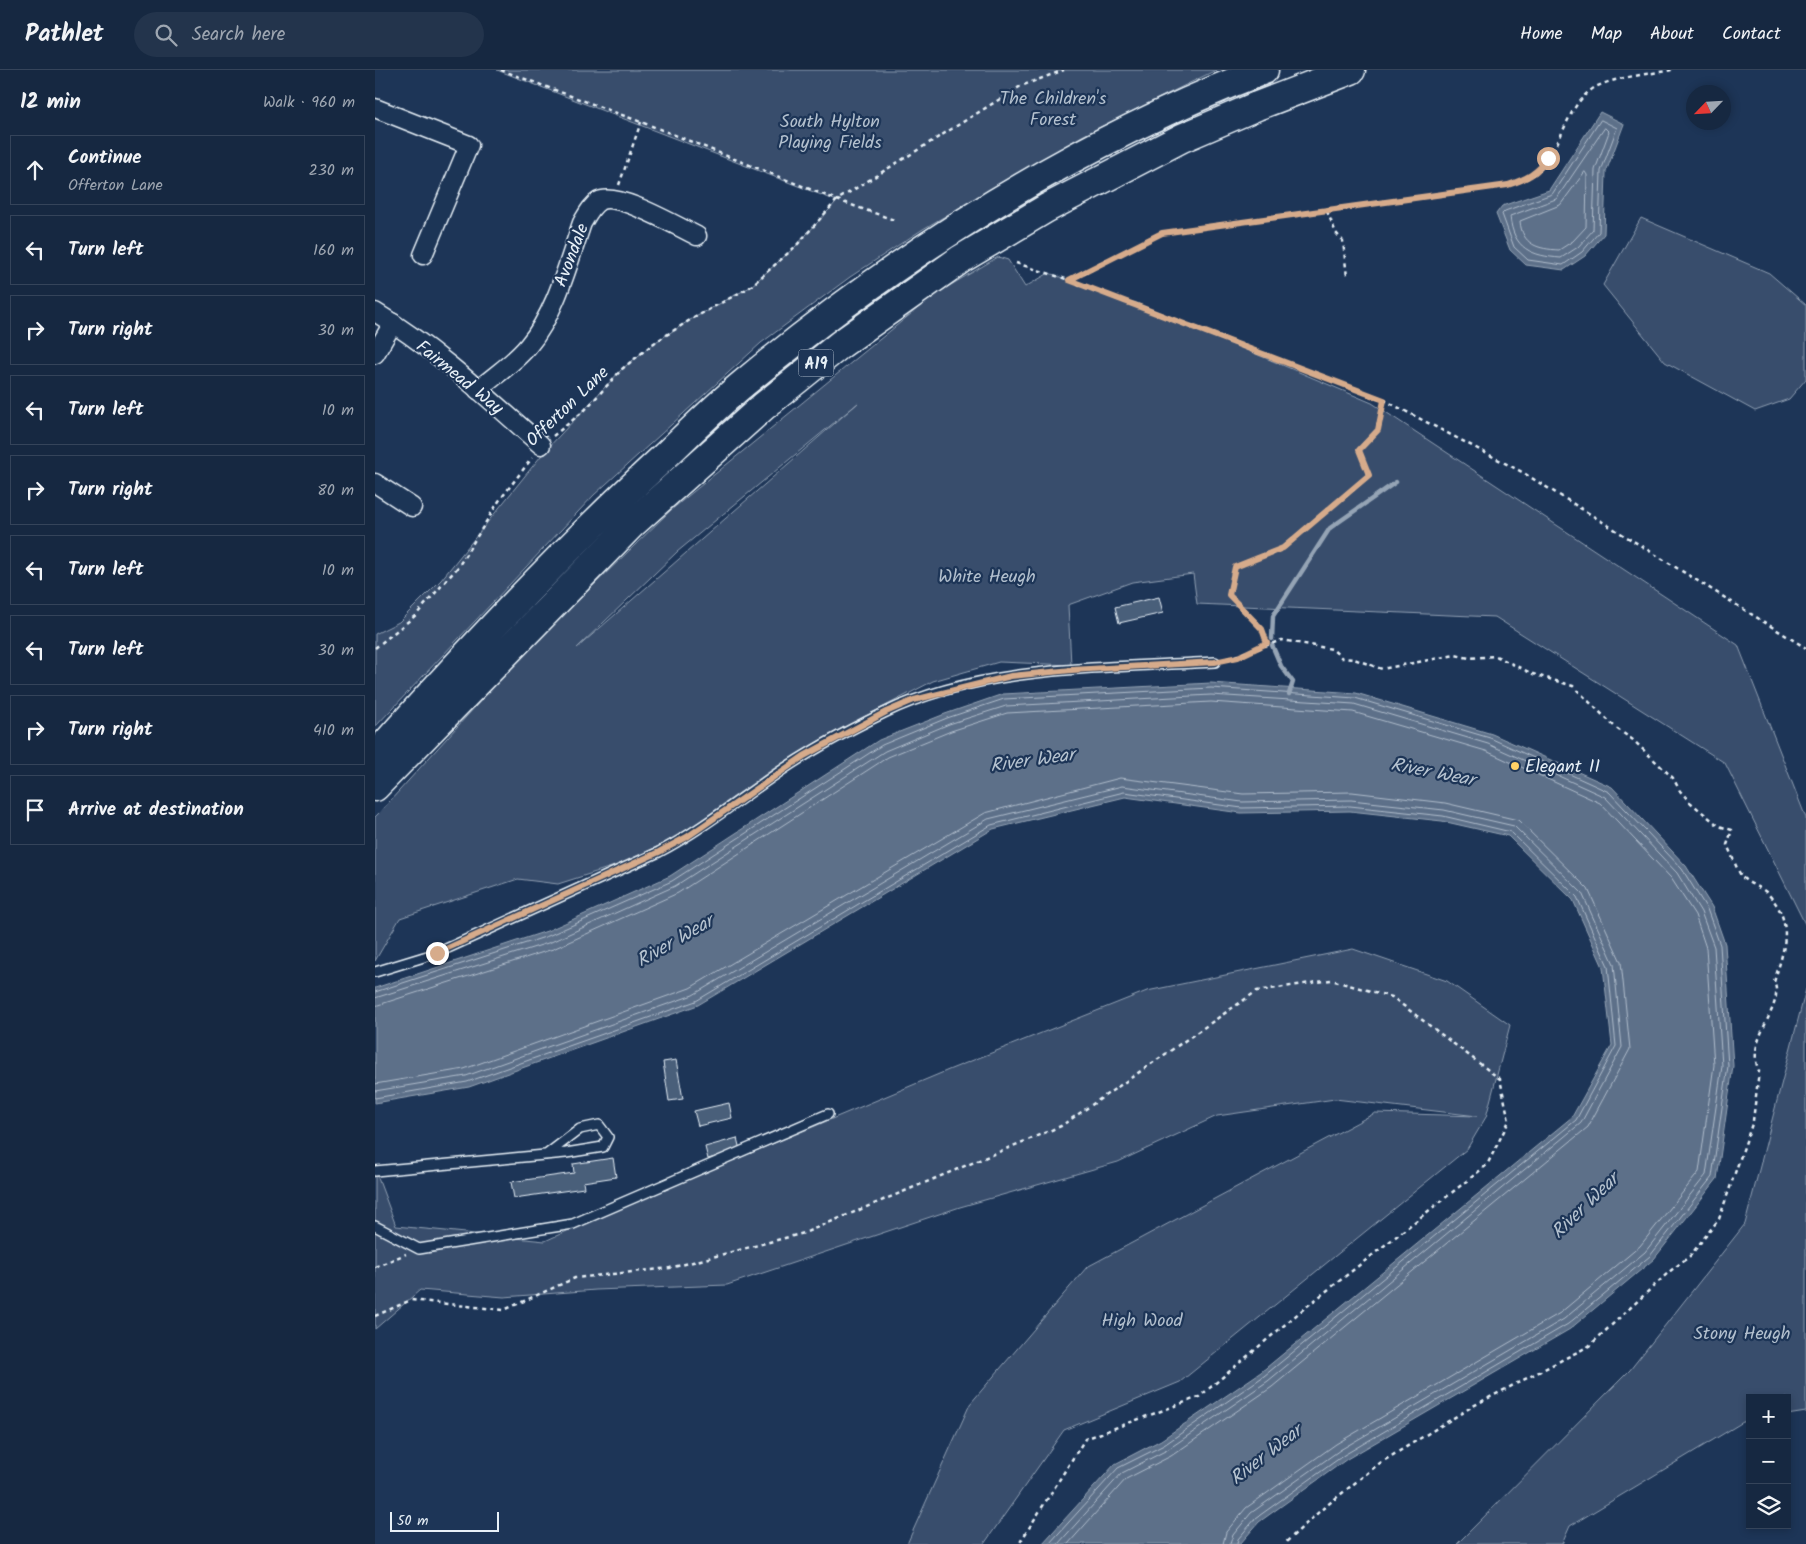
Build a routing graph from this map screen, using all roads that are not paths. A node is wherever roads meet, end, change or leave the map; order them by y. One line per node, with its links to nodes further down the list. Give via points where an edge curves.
1 (1264, 70): 14 (highway, A19, via 1093,147 891,270 815,326 741,386 595,520 440,682)
2 (1351, 70): 15 (highway, A19, via 1182,138 1047,208 961,259 841,344 764,406 632,524)
3 (375, 108): 5 (street, via 469,145)
4 (697, 236): 9 (street, Avondale, via 614,199 600,200 589,210 552,306 528,347)
5 (423, 255)
6 (375, 312): 7 (street, Fairmead Way)
7 (393, 323): 8 (street); 9 (street, Fairmead Way)
8 (375, 354)
9 (478, 390): 10 (street, Fairmead Way)
10 (541, 445)
11 (375, 483): 12 (street)
12 (411, 506)
13 (1215, 662): 16 (lane, via 1011,676 914,700 804,756 687,837 659,852 437,953)
14 (375, 756)
15 (375, 787)
16 (375, 972)
17 (828, 1114): 20 (lane, via 573,1224 419,1249)
18 (546, 1155): 18 (lane, via 603,1147 608,1137 599,1125 580,1129); 19 (lane)
19 (375, 1171)
20 (375, 1226)

